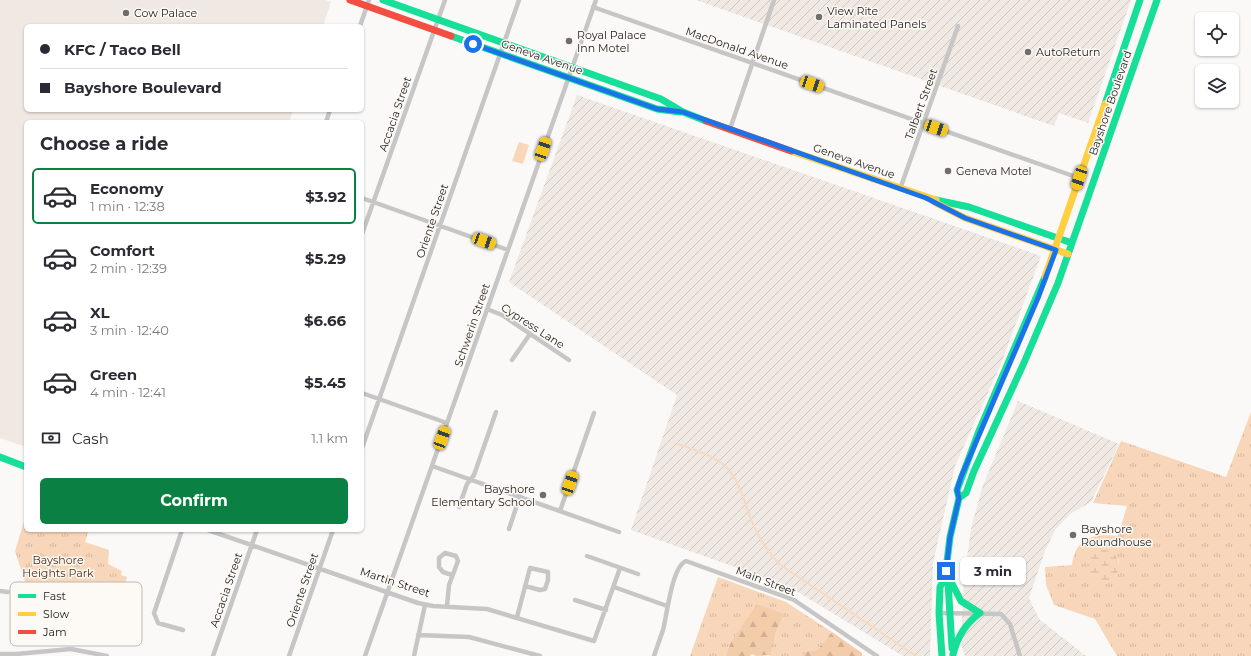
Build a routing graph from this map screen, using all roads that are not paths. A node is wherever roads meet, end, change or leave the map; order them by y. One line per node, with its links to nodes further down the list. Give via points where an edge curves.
1 (350, 0): 9 (main road, Geneva Avenue)
2 (382, 0): 11 (main road, Geneva Avenue)
3 (445, 0): 11 (street, Accacia Street)
4 (519, 0): 15 (street, Oriente Street)
5 (596, 0): 10 (street, Schwerin Street)
6 (774, 0): 17 (street)
7 (1140, 0): 23 (main road, Bayshore Boulevard)
8 (1157, 0): 31 (main road, Bayshore Boulevard)
9 (368, 3): 12 (street); 14 (main road, Geneva Avenue)
10 (593, 7): 17 (street, MacDonald Avenue); 18 (street, Schwerin Street)
11 (438, 20): 14 (street, Accacia Street); 15 (main road, Geneva Avenue)
12 (361, 24)
13 (958, 26): 21 (street, Talbert Street)
14 (434, 30): 16 (main road, Geneva Avenue); 27 (street, Accacia Street)
15 (504, 43): 16 (street, Oriente Street); 18 (main road, Geneva Avenue)
16 (501, 54): 19 (main road, Geneva Avenue); 28 (street, Oriente Street)
17 (753, 64): 21 (street, MacDonald Avenue); 22 (street)
18 (572, 67): 19 (street, Schwerin Street); 20 (main road, Geneva Avenue, via 661,99)
19 (568, 78): 20 (main road, Geneva Avenue, via 657,109); 32 (street, Schwerin Street)
20 (683, 112): 22 (main road, Geneva Avenue)
21 (923, 123): 23 (street, MacDonald Avenue); 24 (street, Talbert Street)
22 (730, 129): 24 (main road, Geneva Avenue)
23 (1079, 178): 30 (main road, Bayshore Boulevard)
24 (900, 189): 25 (main road, Geneva Avenue)
25 (926, 198): 30 (main road, Geneva Avenue, via 969,207); 33 (main road, Geneva Avenue, via 965,218)
26 (364, 199): 27 (street)
27 (373, 202): 28 (street); 29 (street, Accacia Street)
28 (440, 226): 32 (street); 40 (street, Oriente Street)
29 (364, 228)
30 (1059, 239): 31 (main road, Geneva Avenue); 33 (main road, Bayshore Boulevard)
31 (1072, 243): 34 (main road, Bayshore Boulevard)
32 (508, 250): 35 (street, Schwerin Street)
33 (1056, 250): 34 (main road, Geneva Avenue); 50 (main road, Bayshore Boulevard, via 961,477 957,490)
34 (1068, 254): 50 (main road, Bayshore Boulevard, via 1042,322 966,493)
35 (487, 309): 36 (street, Cypress Lane, via 502,315); 43 (street, Schwerin Street)
36 (530, 334): 37 (street); 38 (street, Cypress Lane)
37 (512, 360)
38 (568, 360)
39 (364, 394): 40 (street)
40 (379, 399): 43 (street); 44 (street, Oriente Street)
41 (496, 412): 48 (street)
42 (594, 413): 52 (street)
43 (447, 423): 47 (street, Schwerin Street)
44 (364, 442)
45 (0, 457): 46 (main road)
46 (24, 466)
47 (432, 466): 48 (street); 70 (street, Schwerin Street)
48 (470, 480): 49 (street); 51 (street)
49 (520, 496): 52 (street); 53 (street)
50 (959, 498): 65 (main road, Bayshore Boulevard, via 950,537)
51 (459, 507)
52 (560, 511): 58 (street)
53 (509, 529)
54 (181, 532): 80 (street, via 154,613 156,620 161,624)
55 (214, 532): 59 (street, Martin Street)
56 (256, 532): 59 (street, Accacia Street)
57 (332, 532): 62 (street, Oriente Street)
58 (619, 532)
59 (252, 545): 62 (street, Martin Street); 85 (street, Accacia Street)
60 (587, 556): 61 (street)
61 (620, 568): 63 (street); 67 (street, Martin Street)
62 (319, 569): 70 (street, Martin Street); 86 (street, Oriente Street)
63 (638, 574)
64 (452, 575): 64 (street, via 458,565 458,558 445,553 439,558 439,567 443,572); 73 (street)
65 (946, 575): 76 (main road, Bayshore Boulevard, via 940,587); 77 (main road, Bayshore Boulevard, via 950,586); 78 (main road, via 961,601)
66 (525, 586): 66 (street, via 530,568 548,572 545,589); 79 (street)
67 (614, 587): 74 (street); 75 (street, Martin Street)
68 (0, 591): 69 (street)
69 (8, 592)
70 (387, 592): 72 (street, Martin Street); 87 (street, Schwerin Street)
71 (575, 600): 75 (street)
72 (425, 605): 73 (street, Martin Street); 81 (street)
73 (448, 606): 79 (street, Martin Street, via 479,607)
74 (667, 606): 90 (street); 91 (street, Main Street, via 678,571 684,562 688,561 794,600)
75 (606, 610): 79 (street, Martin Street, via 594,641)
76 (939, 613): 77 (street); 92 (main road, Bayshore Boulevard)
77 (950, 613): 78 (street); 83 (main road, Bayshore Boulevard)
78 (980, 613): 83 (main road, via 965,624 957,638); 93 (street, via 997,613 1006,618)
79 (517, 617)
80 (183, 630)
81 (418, 635): 88 (street); 89 (street, via 469,637)
82 (0, 654): 84 (street, via 71,649)
83 (953, 655)
84 (107, 656)
85 (213, 656)
86 (288, 656)
87 (365, 656)
88 (414, 656)
89 (540, 656)
90 (654, 656)
91 (877, 656)
92 (942, 656)
93 (1020, 656)

